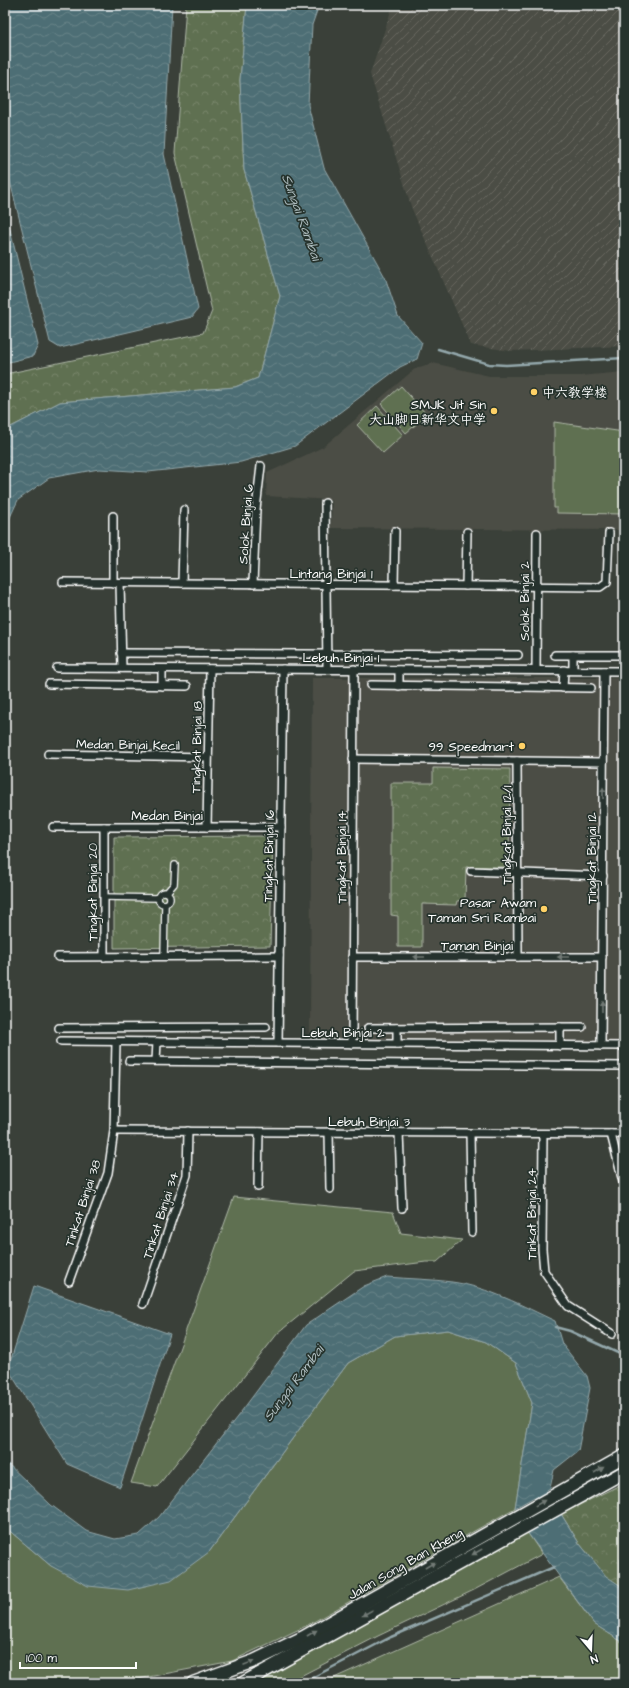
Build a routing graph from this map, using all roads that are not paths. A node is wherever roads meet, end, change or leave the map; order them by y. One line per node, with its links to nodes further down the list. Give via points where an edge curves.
1 (261, 466): 12 (street, Solok Binjai 6, via 256,509)
2 (325, 503): 13 (street)
3 (184, 510): 11 (street)
4 (113, 516): 10 (street)
5 (395, 531): 14 (street)
6 (467, 532): 15 (street)
7 (537, 533): 16 (street, Solok Binjai 2)
8 (609, 533): 16 (street, Lintang Binjai 1, via 607,582 600,587)
9 (63, 582): 10 (street, Lintang Binjai 1)
10 (117, 583): 11 (street, Lintang Binjai 1); 17 (street)
11 (182, 583): 12 (street, Lintang Binjai 1)
12 (253, 584): 13 (street, Lintang Binjai 1)
13 (326, 584): 14 (street, Lintang Binjai 1); 18 (street)
14 (394, 585): 15 (street, Lintang Binjai 1)
15 (466, 586): 16 (street, Lintang Binjai 1)
16 (536, 586): 31 (street, Solok Binjai 2)
17 (121, 653): 18 (street, Lebuh Binjai 1); 24 (street)
18 (327, 654): 20 (street, Lebuh Binjai 1); 28 (street)
19 (624, 654): 22 (street)
20 (518, 655)
21 (555, 655): 22 (street)
22 (574, 655): 33 (street)
23 (57, 668): 24 (street, Lebuh Binjai 1)
24 (122, 668): 25 (street, Lebuh Binjai 1)
25 (162, 669): 26 (street, Lebuh Binjai 1); 38 (street)
26 (210, 669): 27 (street, Lebuh Binjai 1); 44 (street, Tingkat Binjai 18)
27 (283, 669): 28 (street, Lebuh Binjai 1); 49 (street, Tingkat Binjai 16)
28 (327, 669): 29 (street, Lebuh Binjai 1)
29 (354, 669): 30 (street, Lebuh Binjai 1); 45 (street, Tingkat Binjai 14)
30 (399, 670): 31 (street, Lebuh Binjai 1); 40 (street)
31 (536, 670): 32 (street, Lebuh Binjai 1)
32 (564, 670): 33 (street, Lebuh Binjai 1); 41 (street)
33 (573, 670): 34 (street, Lebuh Binjai 1)
34 (604, 671): 35 (street, Lebuh Binjai 1); 47 (street, Tingkat Binjai 12)
35 (624, 671)
36 (49, 684): 38 (street)
37 (371, 685): 40 (street)
38 (162, 686): 39 (street)
39 (187, 686)
40 (399, 686): 41 (street)
41 (563, 688): 42 (street)
42 (591, 688)
43 (48, 754): 44 (street, Medan Binjai Kecil)
44 (208, 757): 48 (street, Tingkat Binjai 18)
45 (353, 758): 46 (street); 64 (street, Tingkat Binjai 14)
46 (518, 761): 47 (street); 54 (street, Tingkat Binjai 12/1)
47 (603, 762): 55 (street, Tingkat Binjai 12, one-way to 47)
48 (207, 826): 49 (street, Medan Binjai); 51 (street, Medan Binjai)
49 (281, 826): 60 (street, Tingkat Binjai 16)
50 (53, 827): 51 (street, Medan Binjai)
51 (104, 827): 57 (street, Tingkat Binjai 20)
52 (175, 864): 56 (street, via 174,884)
53 (471, 871): 54 (street)
54 (518, 872): 55 (street); 65 (street, Tingkat Binjai 12/1)
55 (603, 876): 66 (street, Tingkat Binjai 12)
56 (167, 892): 58 (street, via 162,892); 59 (street, via 170,898)
57 (104, 897): 58 (street); 62 (street, Tingkat Binjai 20)
58 (158, 898): 59 (street)
59 (165, 904): 63 (street)
60 (279, 956): 63 (street); 76 (street, Tingkat Binjai 16)
61 (58, 957): 62 (street)
62 (104, 957): 63 (street)
63 (164, 957)
64 (352, 957): 65 (street, Taman Binjai, one-way to 64); 77 (street, Tingkat Binjai 14)
65 (518, 957): 66 (street, Taman Binjai, one-way to 65)
66 (602, 957): 80 (street, Tingkat Binjai 12, one-way to 66)
67 (266, 1027): 70 (street)
68 (560, 1027): 69 (street); 72 (street); 79 (street)
69 (582, 1027)
70 (59, 1028)
71 (368, 1028): 72 (street)
72 (397, 1028): 78 (street)
73 (61, 1041): 74 (street, Lebuh Binjai 2)
74 (116, 1042): 75 (street, Lebuh Binjai 2); 85 (street, Tinkat Binjai 38)
75 (157, 1042): 76 (street, Lebuh Binjai 2); 83 (street)
76 (278, 1043): 77 (street, Lebuh Binjai 2)
77 (352, 1044): 78 (street, Lebuh Binjai 2)
78 (397, 1044): 79 (street, Lebuh Binjai 2)
79 (560, 1046): 80 (street, Lebuh Binjai 2)
80 (602, 1046): 81 (street, Lebuh Binjai 2)
81 (624, 1046)
82 (129, 1061): 83 (street)
83 (156, 1061): 84 (street)
84 (624, 1066)
85 (114, 1131): 86 (street, Lebuh Binjai 3); 99 (street, Tinkat Binjai 38, via 108,1173)
86 (188, 1131): 87 (street, Lebuh Binjai 3); 100 (street, Tinkat Binjai 34, via 187,1176)
87 (259, 1132): 88 (street, Lebuh Binjai 3); 95 (street)
88 (329, 1132): 89 (street, Lebuh Binjai 3); 96 (street)
89 (399, 1133): 90 (street, Lebuh Binjai 3); 97 (street)
90 (470, 1134): 91 (street, Lebuh Binjai 3); 98 (street)
91 (543, 1134): 92 (street, Lebuh Binjai 3); 101 (street, Tinkat Binjai 24, via 544,1271 568,1306)
92 (610, 1134): 93 (street, Lebuh Binjai 3); 94 (street)
93 (624, 1134)
94 (624, 1186)
95 (258, 1187)
96 (330, 1189)
97 (402, 1208)
98 (472, 1232)
99 (69, 1281)
100 (143, 1304)
101 (612, 1334)
102 (624, 1456): 106 (main road, Jalan Song Ban Kheng, one-way to 102, via 254,1661 302,1638)
103 (624, 1472): 107 (main road, Jalan Song Ban Kheng, one-way to 107)
104 (624, 1561): 105 (street)
105 (624, 1569)
106 (193, 1683)
107 (243, 1683)

